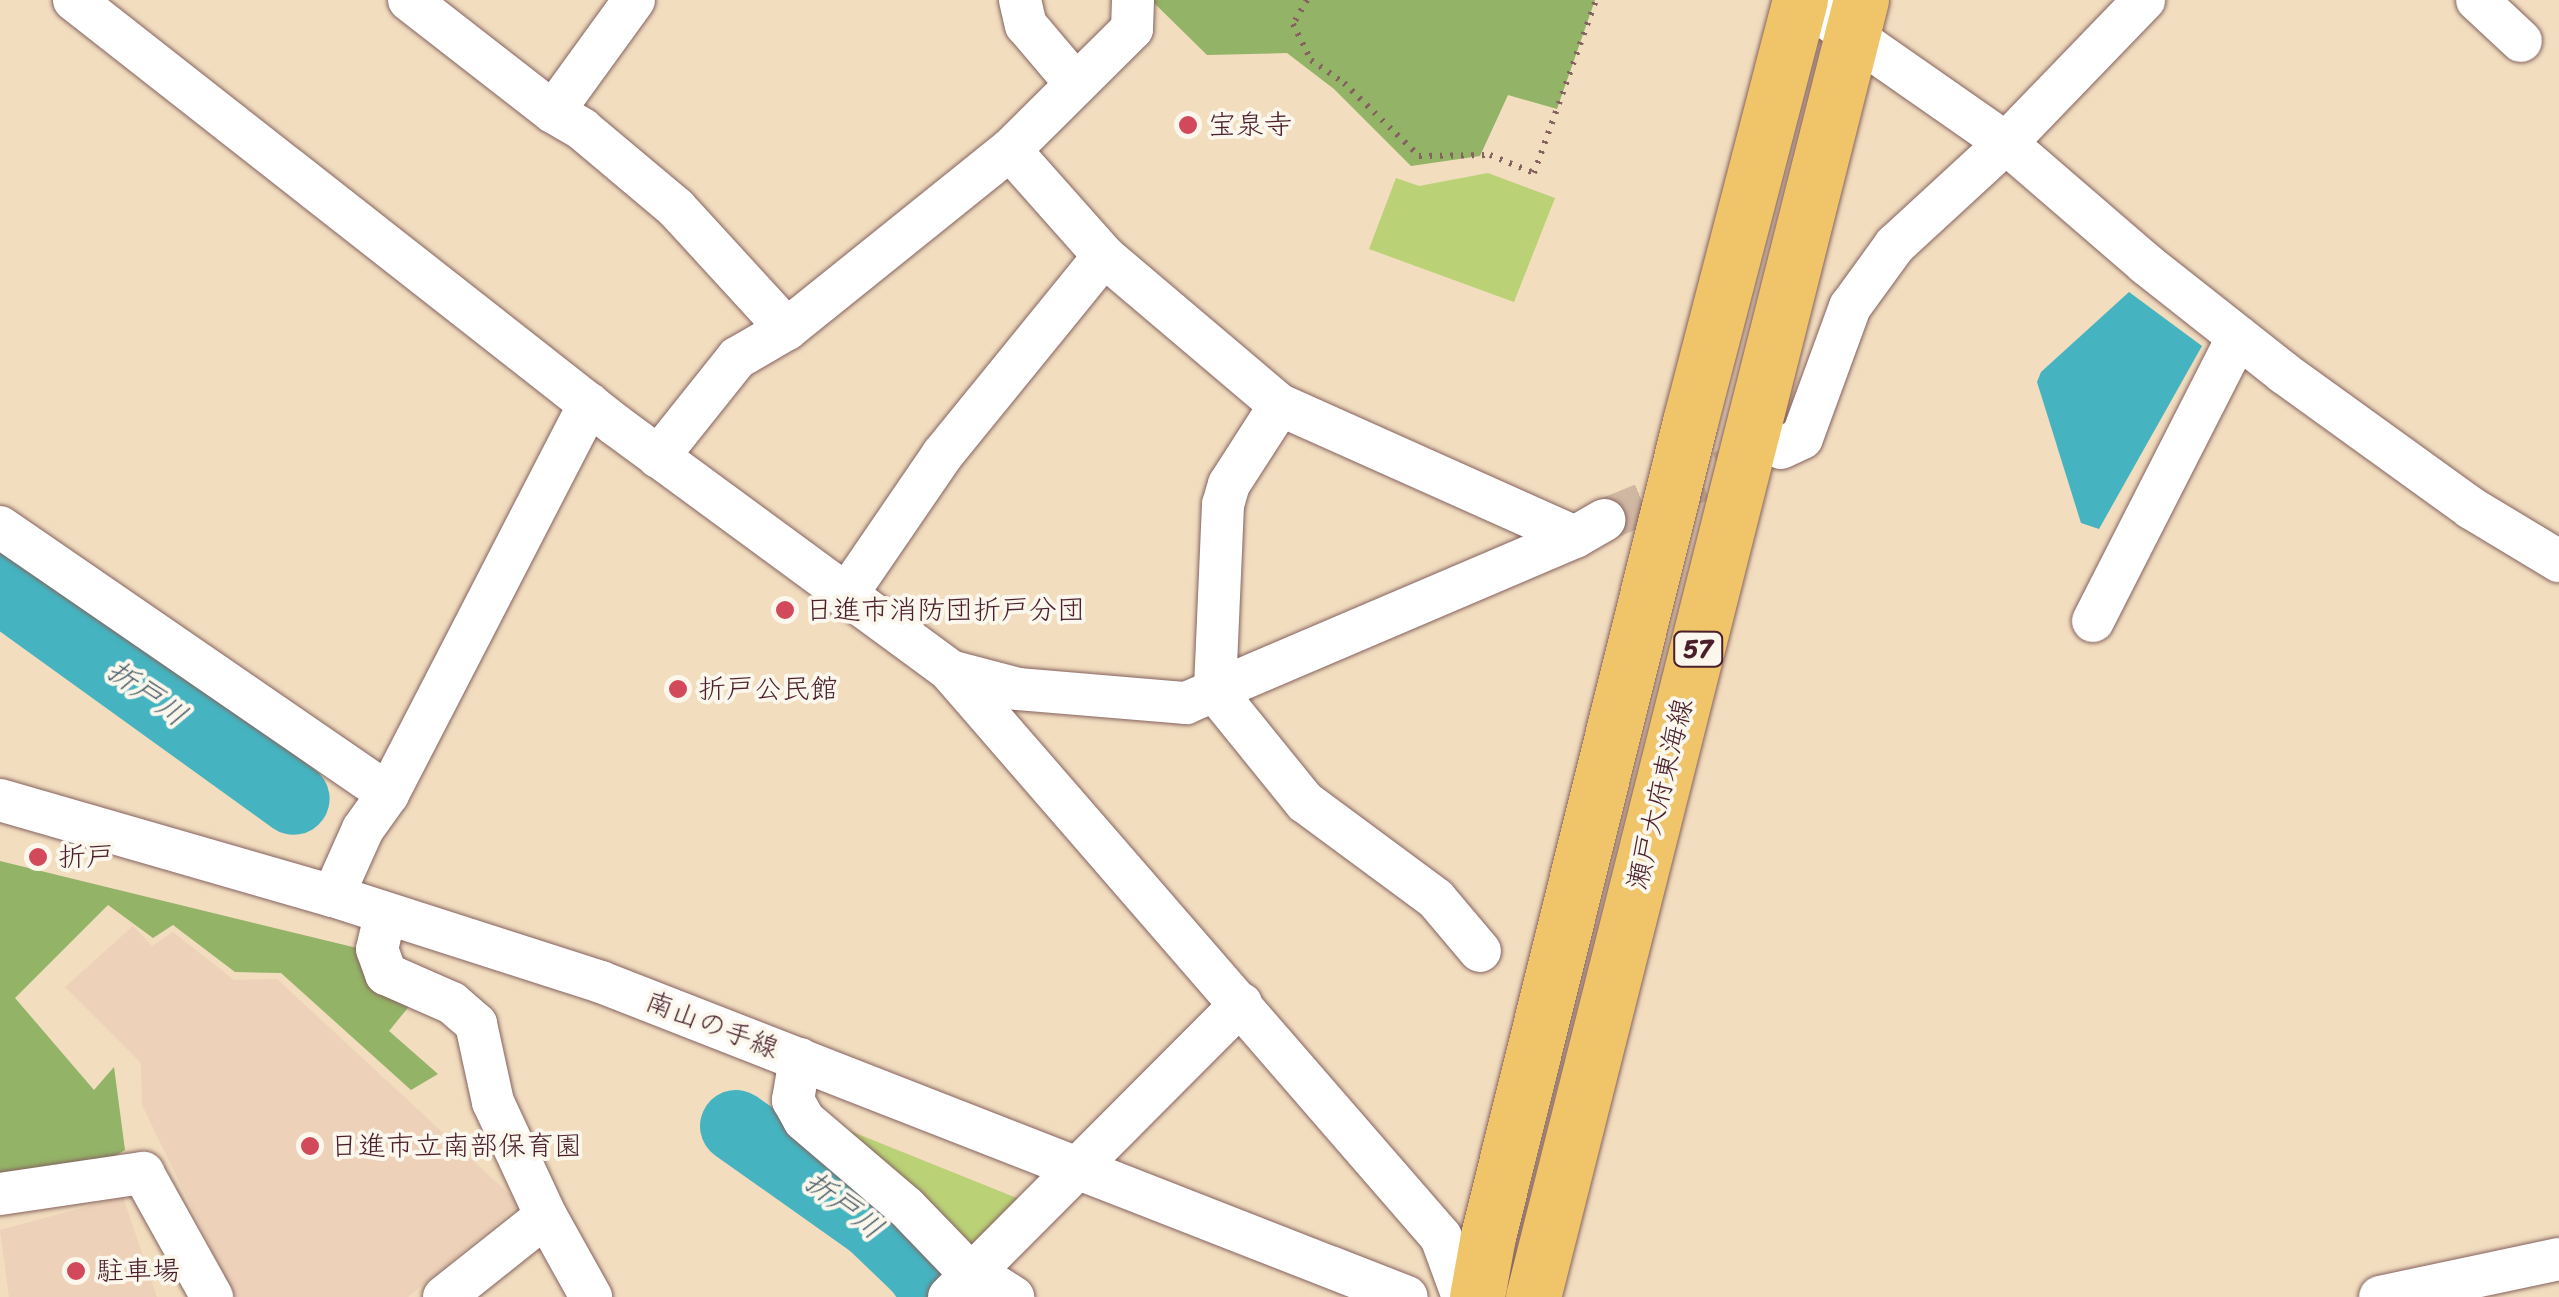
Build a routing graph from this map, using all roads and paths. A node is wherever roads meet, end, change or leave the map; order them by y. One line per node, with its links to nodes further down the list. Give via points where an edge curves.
1 (74, 0): 20 (street)
2 (410, 0): 14 (street)
3 (634, 0): 14 (street)
4 (1020, 0): 13 (street, via 1026,25)
5 (1133, 0): 13 (street, via 1132,29)
6 (1307, 0): 7 (path, via 1293,24 1311,60 1419,156 1490,154 1534,172)
7 (1596, 0)
8 (1800, 0): 11 (street); 48 (main road, 57)
9 (2144, 0): 15 (street)
10 (2478, 0): 12 (street)
11 (1857, 16): 15 (street); 49 (main road, 瀬戸大府東海線 / 57)
12 (2522, 41)
13 (1076, 84): 16 (street)
14 (553, 112): 18 (street, via 676,208)
15 (2006, 143): 19 (street); 22 (street, via 1883,261 1850,307 1802,438)
16 (1010, 150): 17 (street); 18 (street)
17 (1104, 256): 21 (street); 26 (street, via 943,454)
18 (787, 328): 23 (street, via 737,358)
19 (2238, 337): 25 (street, via 2471,508); 27 (street)
20 (589, 404): 23 (street); 30 (street)
21 (1280, 404): 29 (street, via 1229,484 1223,505); 29 (street, via 1590,529)
22 (1781, 448)
23 (658, 456): 26 (street)
24 (0, 527): 30 (street)
25 (2559, 561)
26 (844, 596): 28 (street)
27 (2093, 621)
28 (950, 671): 29 (street, via 1018,689 1186,703); 35 (street)
29 (1216, 691): 34 (street, via 1305,802 1436,899)
30 (388, 794): 32 (street, via 363,829)
31 (0, 800): 32 (street, 南山の手線)
32 (333, 896): 33 (street, 南山の手線)
33 (385, 915): 36 (street, 南山の手線, via 600,982); 39 (street, via 377,949 386,974 452,1003 476,1024 493,1102)
34 (1480, 950)
35 (1241, 1004): 37 (street); 47 (street, via 1442,1237)
36 (800, 1059): 37 (street, 南山の手線); 41 (street, via 793,1100 804,1120 906,1207)
37 (1080, 1169): 41 (street); 46 (street, 南山の手線)
38 (0, 1194): 42 (street, via 143,1174)
39 (546, 1216): 43 (street); 44 (street)
40 (2559, 1259): 50 (street)
41 (963, 1284): 45 (street)
42 (212, 1297)
43 (444, 1297)
44 (591, 1297)
45 (1013, 1297)
46 (1407, 1297)
47 (1463, 1297)
48 (1477, 1297)
49 (1533, 1297)
50 (2380, 1297)

